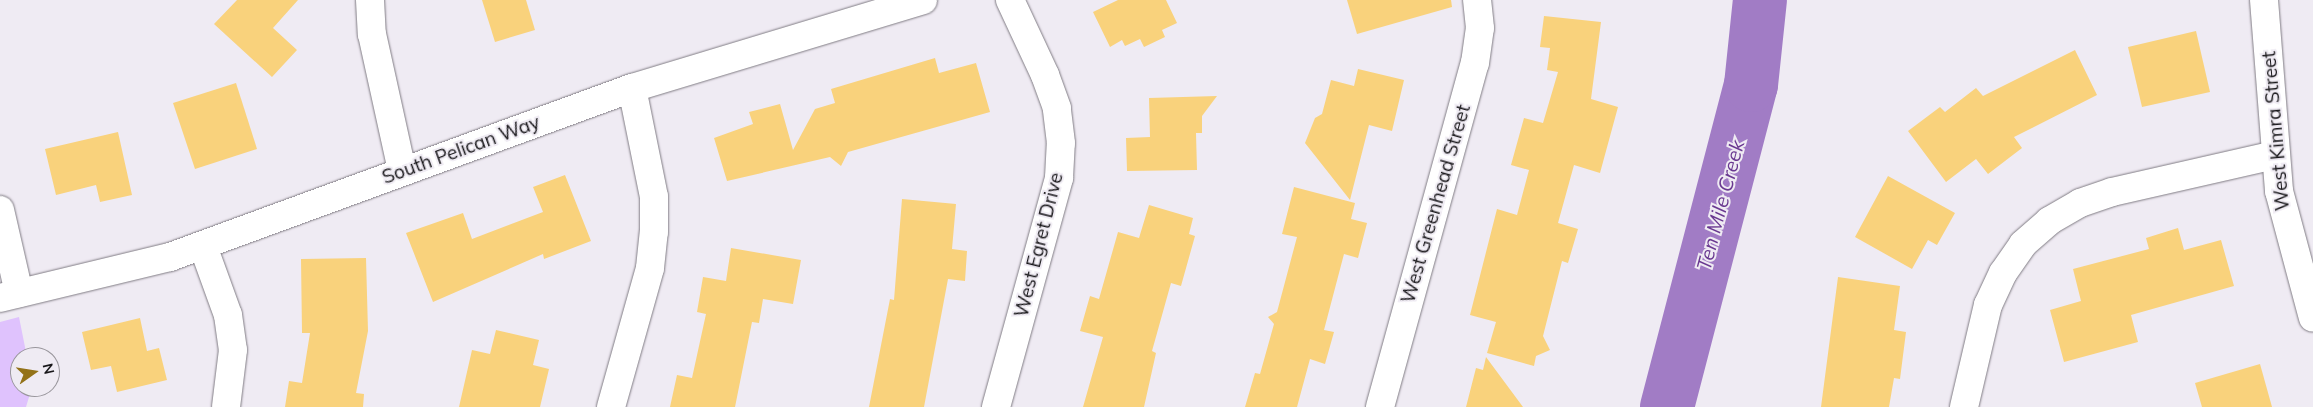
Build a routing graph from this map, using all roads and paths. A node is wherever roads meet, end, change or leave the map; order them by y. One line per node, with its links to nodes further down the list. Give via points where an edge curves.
1 (370, 0): 8 (street, via 372,34)
2 (923, 0): 6 (street, South Pelican Way)
3 (1010, 0): 15 (street, West Egret Drive, via 1057,108 1061,143 1059,178)
4 (1476, 0): 16 (street, West Greenhead Street, via 1480,28 1475,63)
5 (2264, 0): 7 (street, West Kimra Street)
6 (632, 88): 8 (street, South Pelican Way); 14 (street, via 654,198 654,232 650,268)
7 (2275, 155): 12 (street, West Kimra Street, via 2285,225); 17 (street, via 2112,192 2080,203 2049,221 2023,244 2003,273 1988,305)
8 (402, 171): 10 (street, South Pelican Way)
9 (0, 210): 11 (street)
10 (203, 246): 11 (street, South Pelican Way, via 170,257); 13 (street, via 228,315 233,350)
11 (10, 295)
12 (2313, 318)
13 (226, 407)
14 (611, 407)
15 (996, 407)
16 (1380, 407)
17 (1964, 407)

